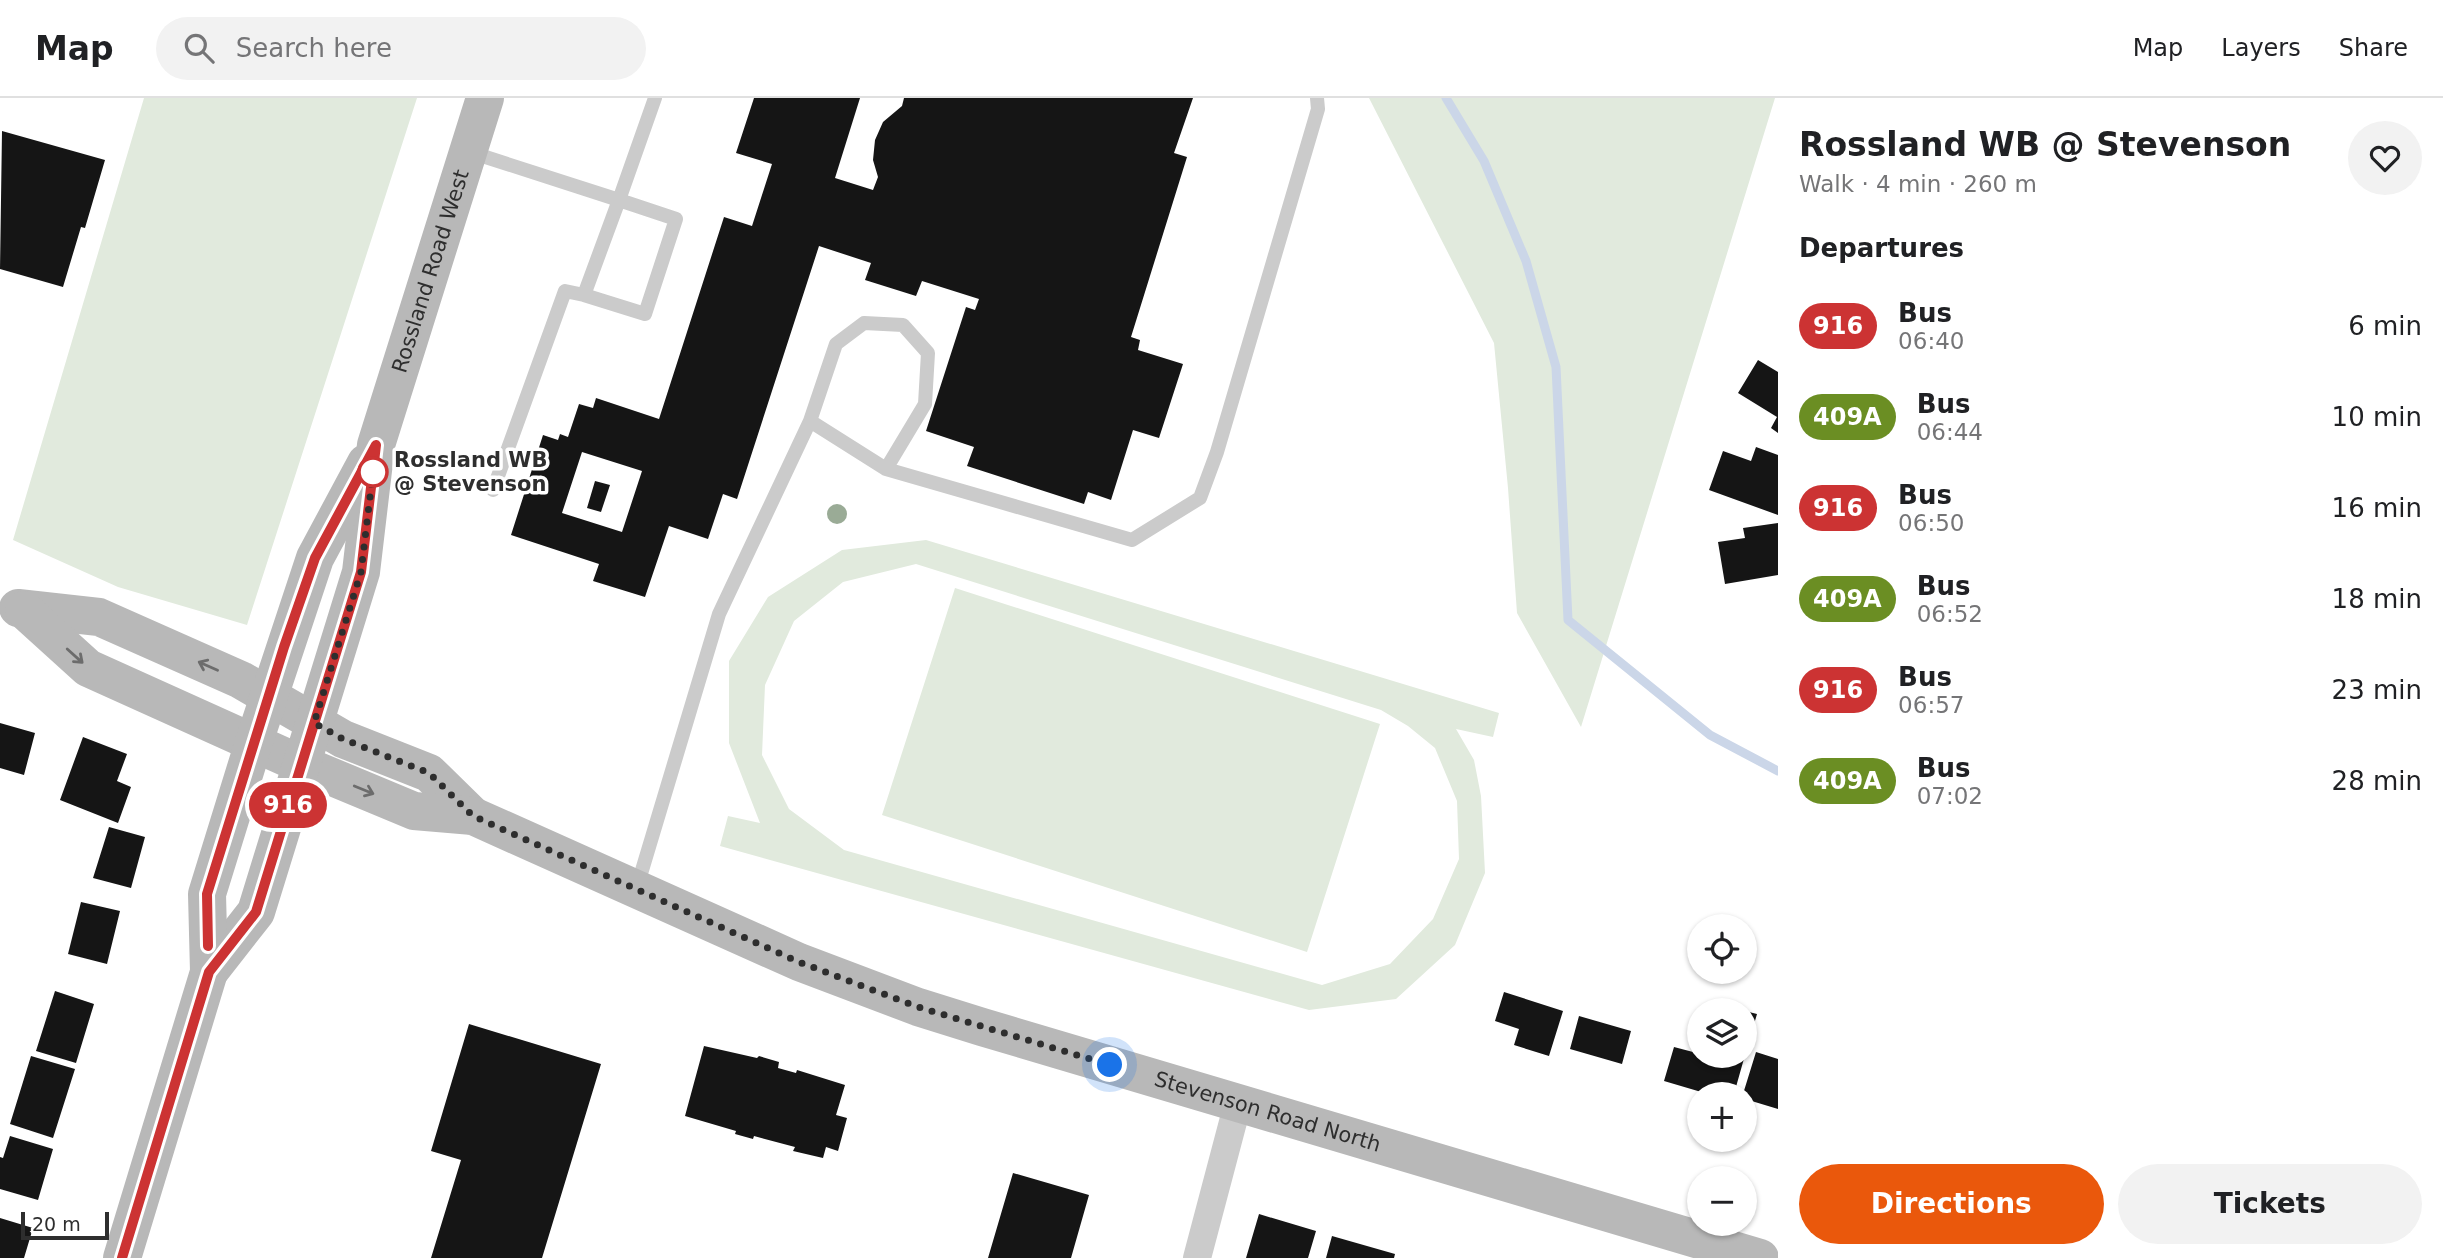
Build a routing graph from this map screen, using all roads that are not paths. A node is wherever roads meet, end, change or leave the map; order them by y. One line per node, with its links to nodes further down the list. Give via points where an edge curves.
1 (485, 98): 4 (main road, Rossland Road West)
2 (655, 98): 5 (lane)
3 (1317, 98): 9 (lane, via 1314,123 1200,498 1132,540)
4 (468, 151): 5 (lane); 8 (main road, Rossland Road West)
5 (619, 200): 6 (lane); 6 (lane, via 676,219 645,314)
6 (584, 295): 10 (lane, via 565,291)
7 (810, 421): 9 (lane); 9 (lane, via 835,344 864,323 903,325 928,353 925,404); 17 (lane, via 719,614)
8 (376, 445): 12 (main road, Rossland Road West, via 315,558); 13 (main road, Rossland Road West, via 361,572)
9 (886, 469)
10 (493, 490)
11 (12, 606): 12 (main road, Stevenson Road North, one-way to 11, via 241,680 99,617); 14 (main road, Stevenson Road North, one-way to 14, via 88,668)
12 (268, 697): 13 (main road, Stevenson Road North); 14 (main road, Rossland Road West)
13 (314, 723): 15 (main road, Rossland Road West); 16 (main road, Stevenson Road North, via 429,773)
14 (254, 742): 15 (main road, Stevenson Road North); 18 (main road, Rossland Road West, via 207,894)
15 (301, 764): 16 (main road, Stevenson Road North, one-way to 16, via 414,811); 18 (main road, Rossland Road West, via 256,912)
16 (473, 816): 17 (main road, Stevenson Road North)
17 (636, 890): 19 (main road, Stevenson Road North, via 799,962 905,1002)
18 (209, 972): 20 (main road, Rossland Road West)
19 (1238, 1104): 21 (street); 22 (main road, Stevenson Road North)
20 (122, 1258)
21 (1196, 1258)
22 (1760, 1258)

